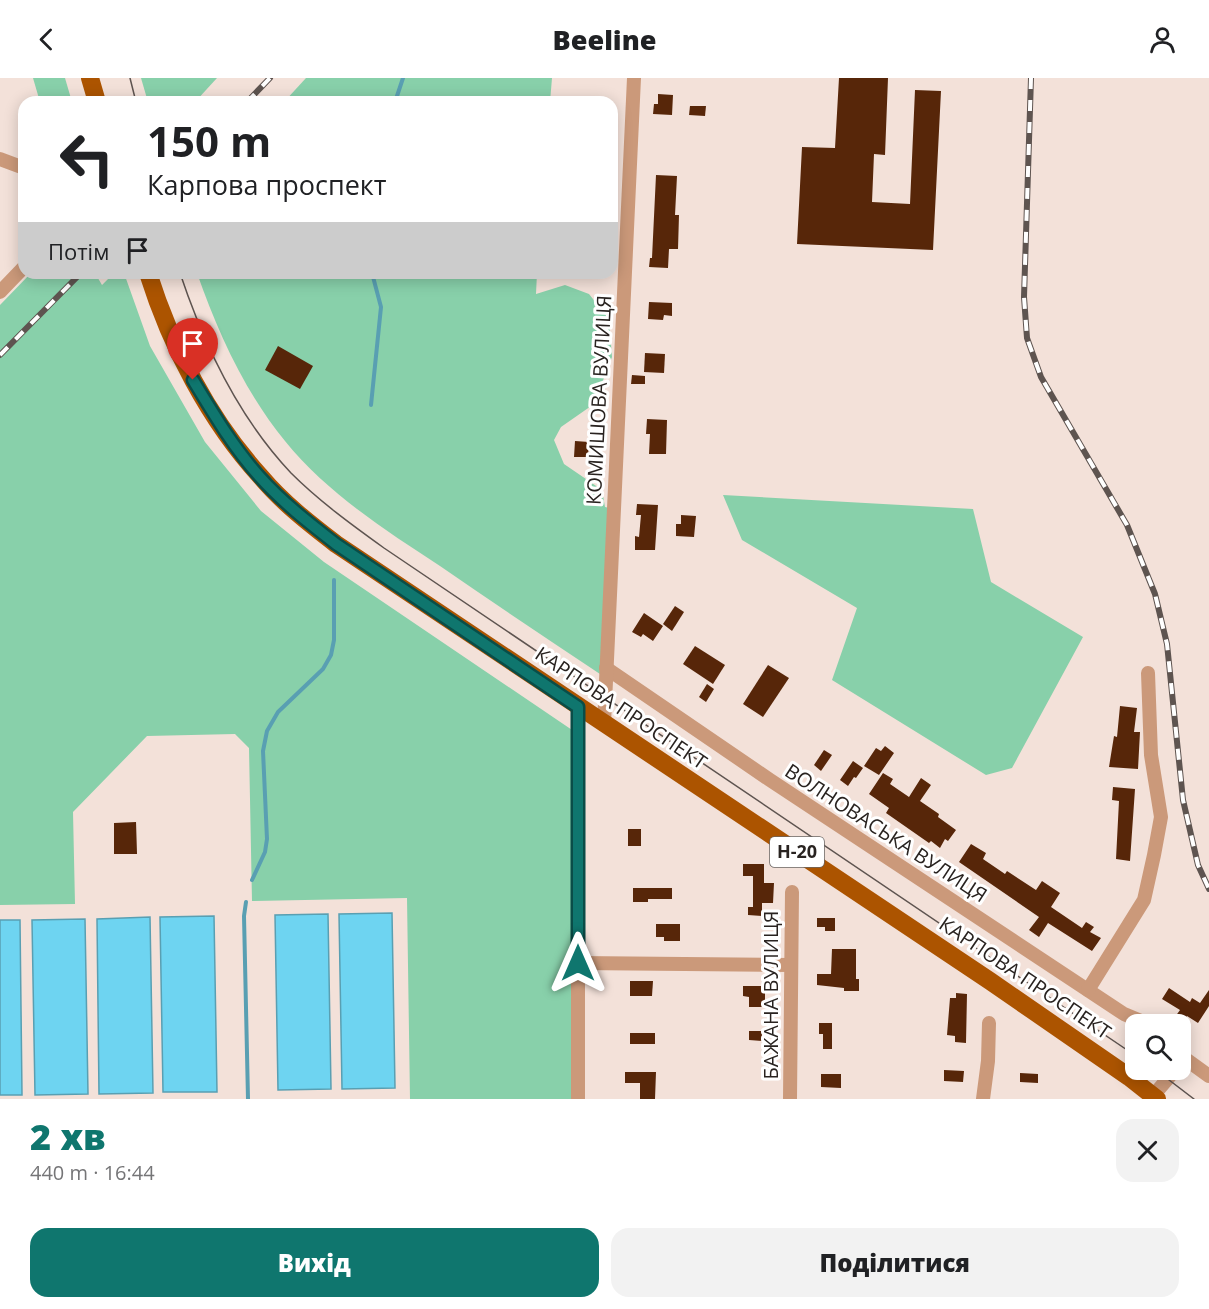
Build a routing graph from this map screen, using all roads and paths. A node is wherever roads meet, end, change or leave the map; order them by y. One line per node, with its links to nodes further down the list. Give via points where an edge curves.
1 (90, 78): 3 (main road)
2 (634, 78): 9 (street, КОМИШОВА ВУЛИЦЯ)
3 (96, 96)
4 (0, 159): 5 (street)
5 (18, 166)
6 (18, 273): 8 (street)
7 (150, 279): 11 (main road, КАРПОВА ПРОСПЕКТ / Н-20, via 193,380 242,454 282,500 336,544)
8 (0, 292)
9 (606, 668): 12 (street, КОМИШОВА ВУЛИЦЯ); 16 (street, ВОЛНОВАСЬКА ВУЛИЦЯ)
10 (1148, 673): 16 (street, via 1151,755 1161,817 1154,855 1144,900)
11 (578, 707): 12 (main road, КАРПОВА ПРОСПЕКТ / Н-20); 14 (street)
12 (603, 724): 22 (main road, КАРПОВА ПРОСПЕКТ / Н-20, via 990,981)
13 (792, 892): 15 (street, БАЖАНА ВУЛИЦЯ)
14 (578, 963): 15 (street); 23 (street)
15 (791, 965): 24 (street, БАЖАНА ВУЛИЦЯ)
16 (1088, 990): 17 (street, ВОЛНОВАСЬКА ВУЛИЦЯ)
17 (1125, 1014)
18 (989, 1023): 25 (street)
19 (1191, 1067): 20 (street)
20 (1209, 1076)
21 (1167, 1080): 22 (street)
22 (1155, 1098)
23 (578, 1099)
24 (790, 1099)
25 (983, 1099)

